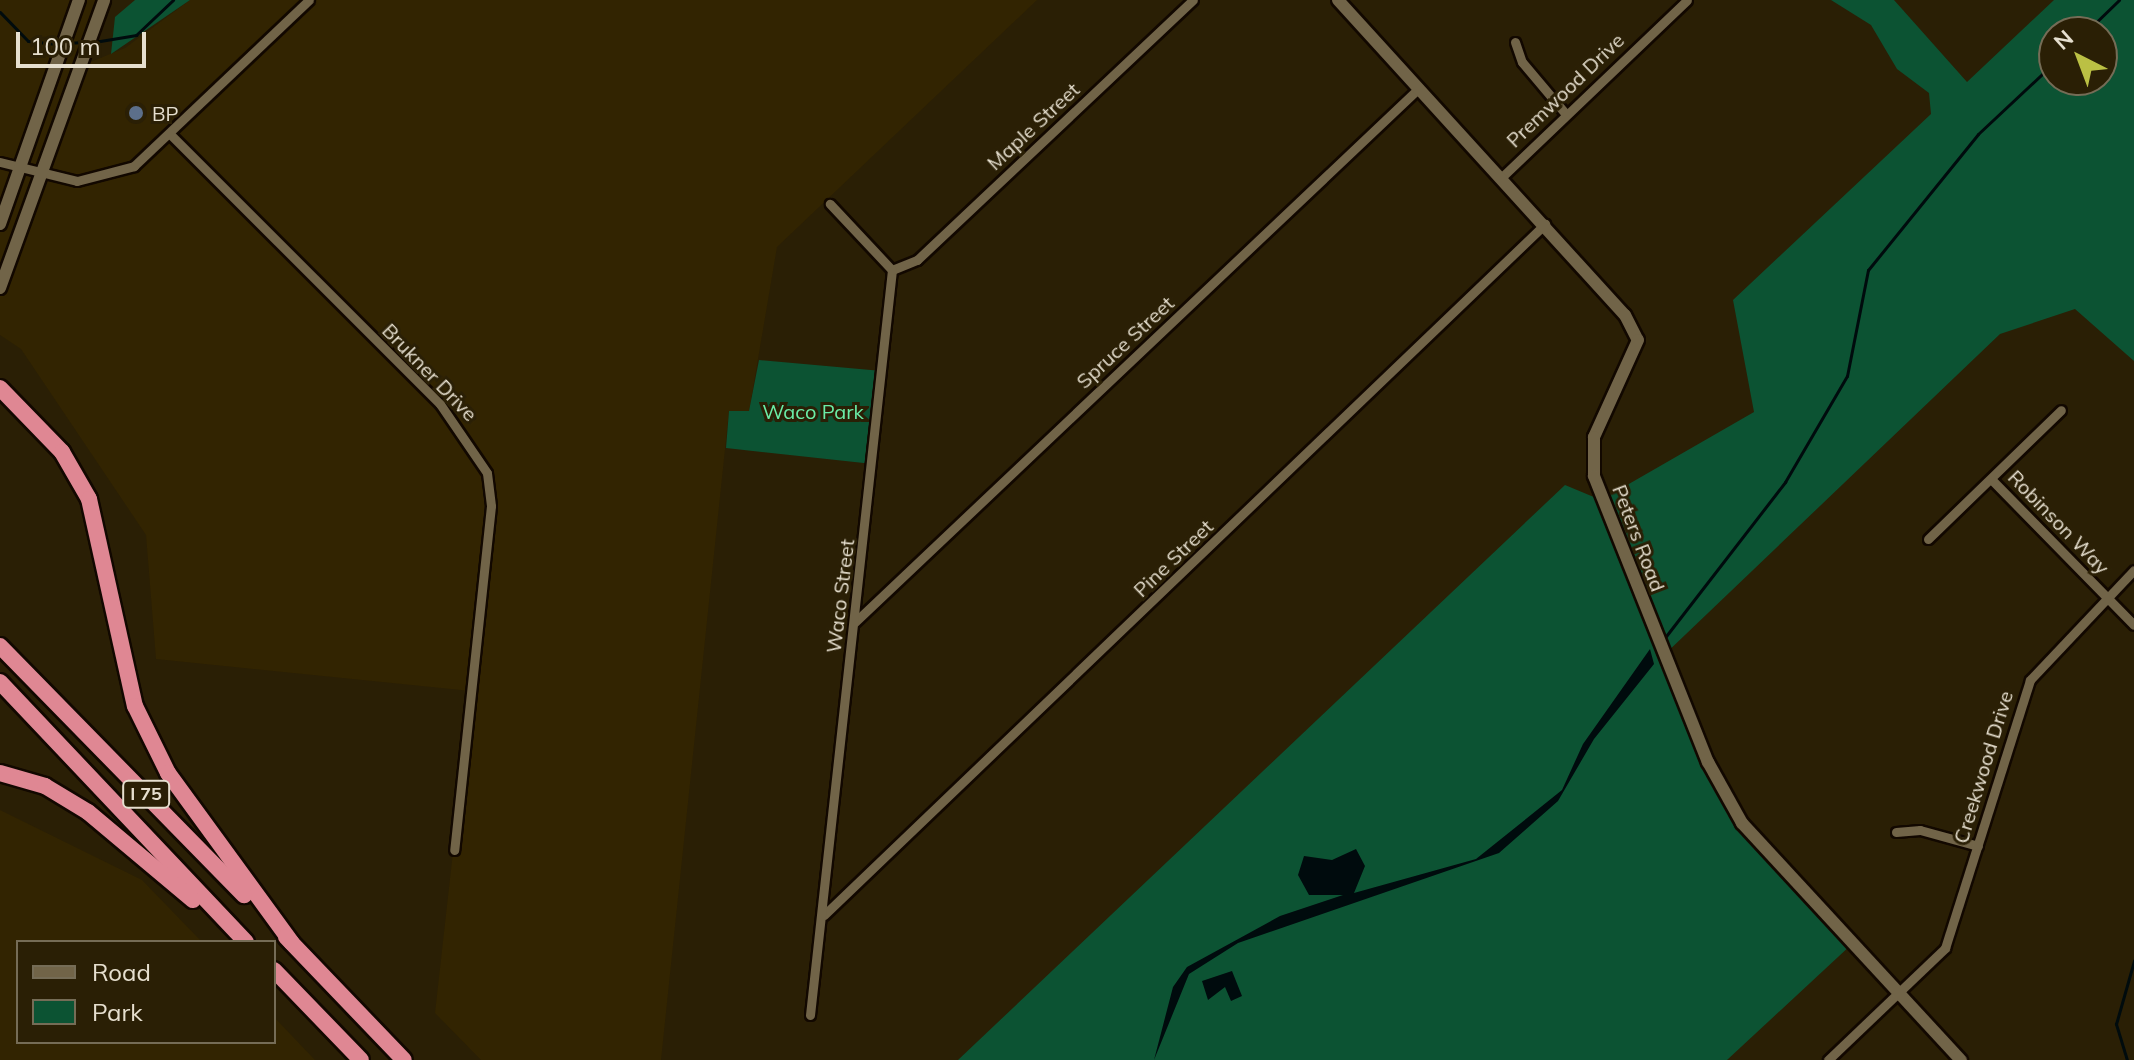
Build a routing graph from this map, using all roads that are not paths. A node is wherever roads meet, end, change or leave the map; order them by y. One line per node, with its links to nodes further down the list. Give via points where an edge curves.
1 (79, 0): 12 (street)
2 (309, 0): 10 (street)
3 (1193, 0): 18 (street, Maple Street, via 917,260)
4 (1338, 0): 8 (street, Peters Road)
5 (1687, 0): 9 (street, Premwood Drive)
6 (102, 5): 14 (street)
7 (1515, 42): 9 (street, via 1522,62)
8 (1419, 88): 13 (street, Peters Road); 26 (street, Spruce Street)
9 (1565, 113): 13 (street, Premwood Drive)
10 (171, 135): 14 (street, via 117,173); 33 (street, Brukner Drive, via 440,404 487,473 491,506)
11 (0, 162): 12 (street)
12 (20, 169): 14 (street); 16 (street)
13 (1504, 175): 17 (street, Peters Road)
14 (45, 178): 19 (street)
15 (830, 204): 18 (street)
16 (0, 224)
17 (1545, 224): 34 (street, Pine Street); 39 (street, Peters Road, via 1625,315 1638,340 1598,425 1592,455 1601,500 1663,656 1742,823)
18 (892, 270): 26 (street, Waco Street)
19 (0, 288)
20 (0, 388): 37 (highway, via 62,452 89,499 135,706 168,773)
21 (2061, 410): 22 (street)
22 (1991, 479): 23 (street); 25 (street, Robinson Way)
23 (1928, 539)
24 (2134, 570): 25 (street, Creekwood Drive)
25 (2107, 597): 27 (street, Robinson Way); 32 (street, Creekwood Drive, via 2030,680)
26 (855, 622): 34 (street, Waco Street)
27 (2134, 625)
28 (0, 646): 37 (highway, I 75)
29 (0, 682): 35 (highway, I 75)
30 (0, 773): 36 (highway, via 45,786 88,812)
31 (1896, 832): 32 (street, via 1920,830)
32 (1978, 846): 39 (street, Creekwood Drive, via 1950,939)
33 (454, 850)
34 (824, 915): 40 (street, Waco Street)
35 (242, 940)
36 (242, 940)
37 (292, 943): 42 (highway, I 75)
38 (276, 972): 41 (highway)
39 (1898, 993): 43 (street, Creekwood Drive); 44 (street, Peters Road)
40 (810, 1015)
41 (361, 1060)
42 (404, 1060)
43 (1828, 1060)
44 (1961, 1060)

